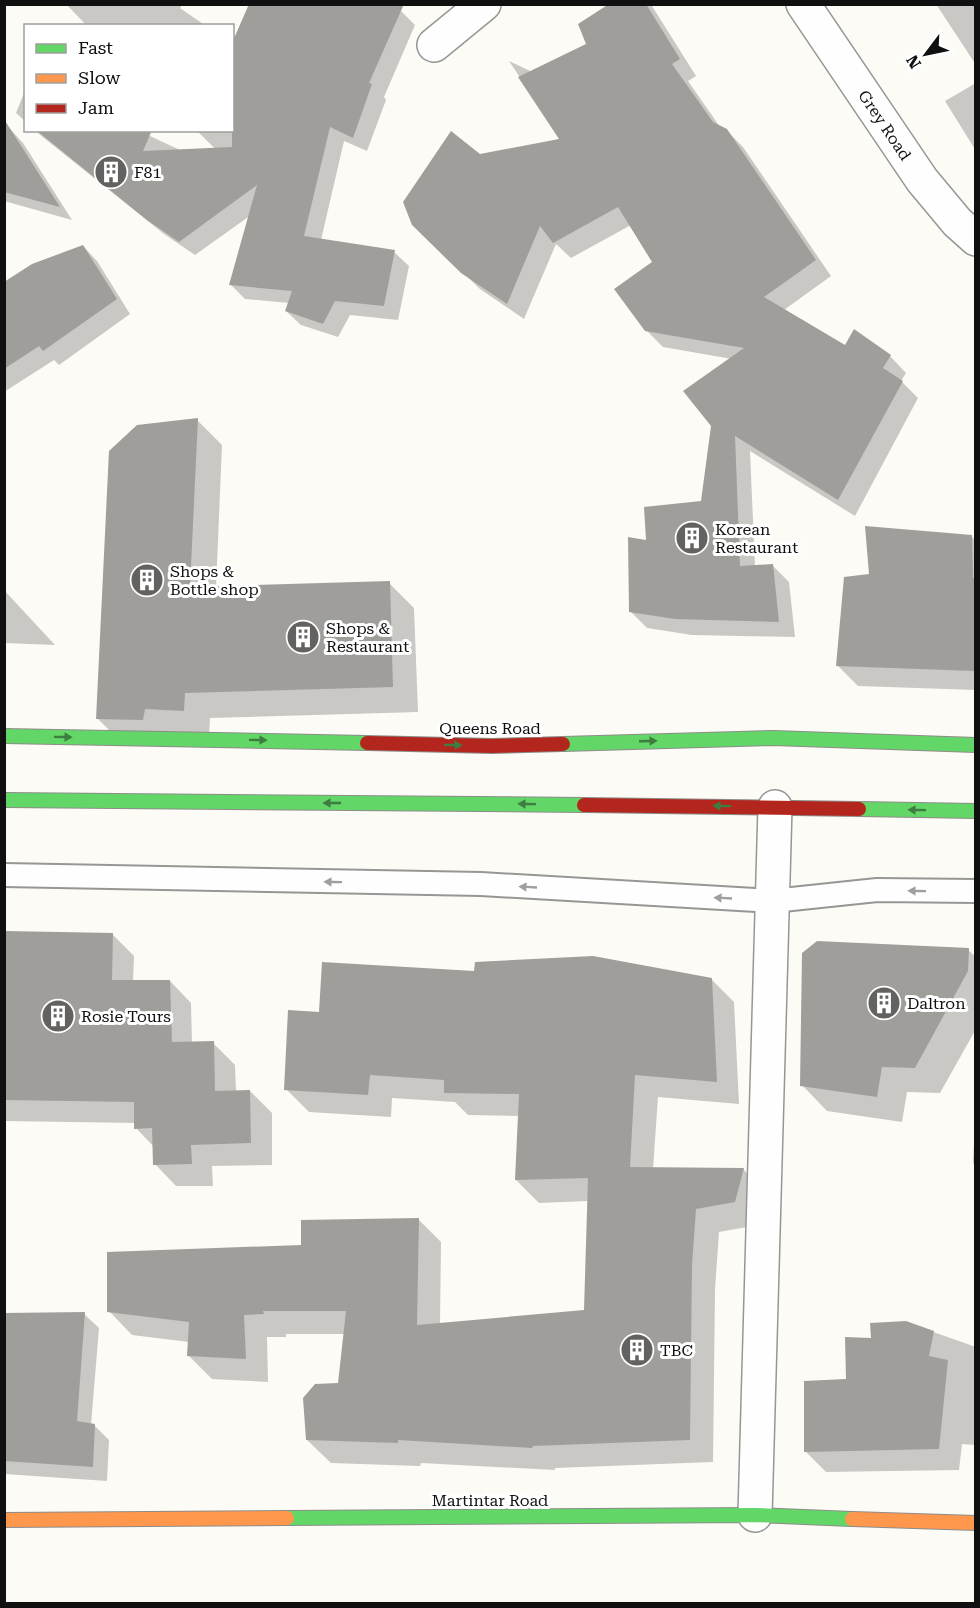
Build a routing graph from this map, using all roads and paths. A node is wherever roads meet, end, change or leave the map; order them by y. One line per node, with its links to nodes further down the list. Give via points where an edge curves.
1 (484, 4): 3 (street)
2 (802, 4): 4 (street, Grey Road, via 922,180)
3 (434, 45)
4 (975, 239)
5 (4, 736): 6 (main road, Queens Road, one-way to 6, via 492,746 773,738)
6 (975, 745)
7 (4, 800): 8 (main road, one-way to 7)
8 (775, 807): 9 (main road, one-way to 8); 12 (street)
9 (975, 811)
10 (4, 875): 12 (lane, one-way to 10, via 481,884)
11 (975, 891): 12 (lane, one-way to 12, via 877,890)
12 (773, 902): 13 (street)
13 (755, 1515): 14 (main road, Martintar Road); 15 (main road, Martintar Road)
14 (4, 1520)
15 (975, 1523)

